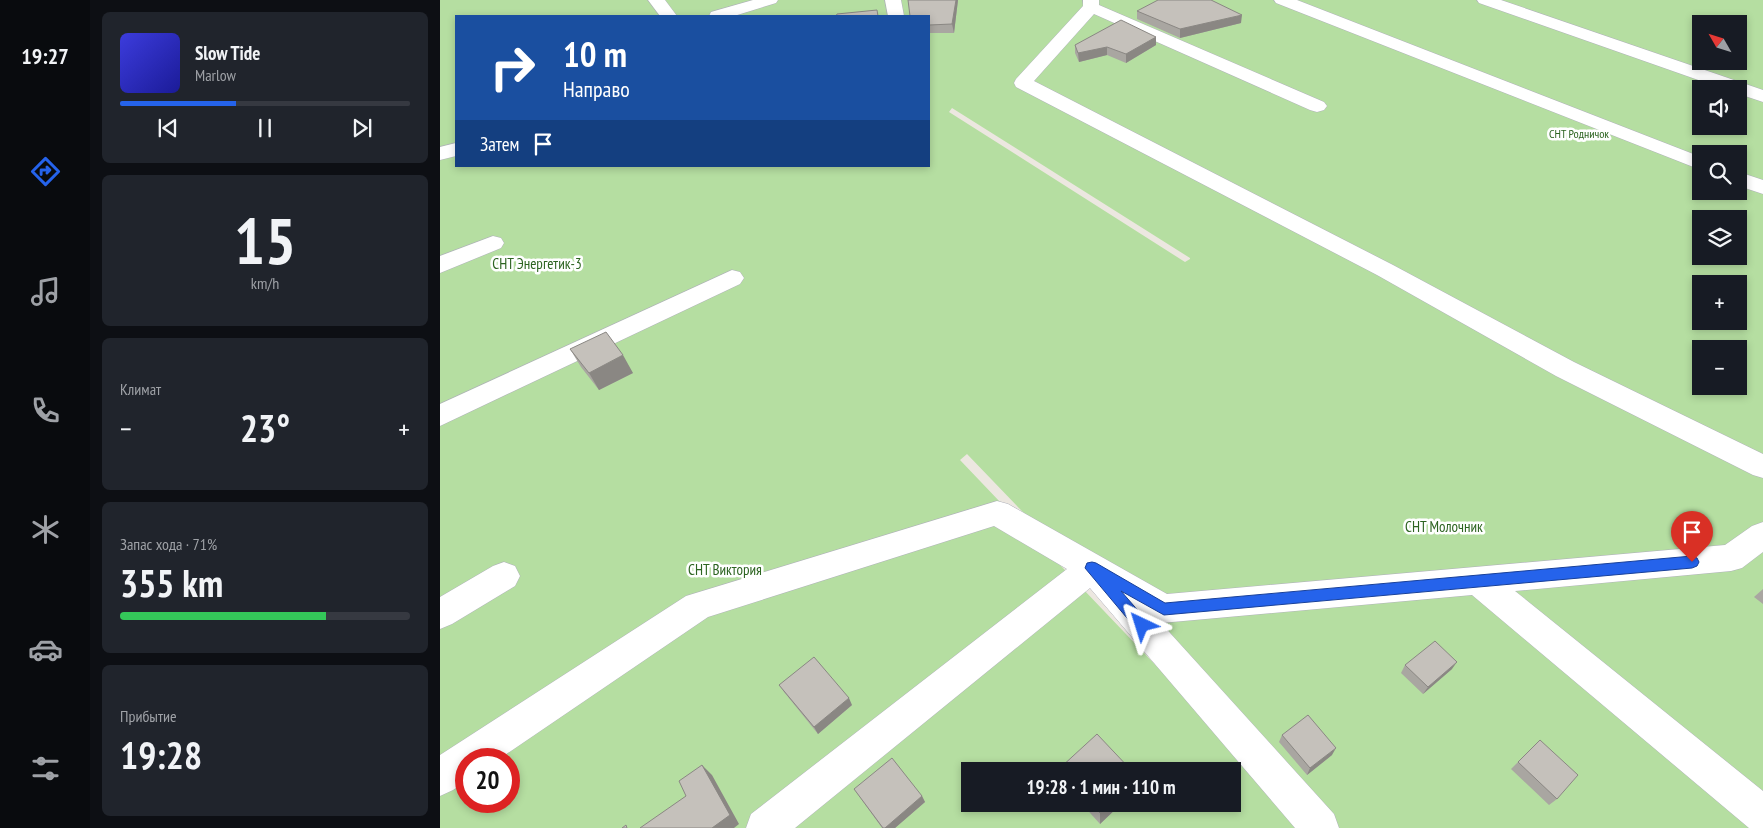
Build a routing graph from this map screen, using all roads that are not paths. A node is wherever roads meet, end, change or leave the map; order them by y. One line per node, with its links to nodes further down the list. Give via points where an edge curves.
1 (656, 0): 7 (lane)
2 (770, 0): 8 (lane)
3 (893, 0): 9 (lane)
4 (1282, 0): 14 (lane)
5 (1485, 0): 10 (lane)
6 (1091, 4): 11 (lane); 21 (lane, via 1022,83 1376,266 1565,369)
7 (668, 15)
8 (720, 15)
9 (896, 15)
10 (1763, 96)
11 (1317, 106)
12 (455, 149): 13 (lane)
13 (440, 154)
14 (1692, 160)
15 (1747, 181): 16 (lane)
16 (1763, 188)
17 (493, 243): 18 (lane)
18 (440, 264)
19 (732, 278): 20 (lane)
20 (440, 416)
21 (1763, 467)
22 (1758, 545): 25 (lane, via 1731,558)
23 (1092, 568): 25 (lane, via 1164,609); 27 (lane, via 997,513 698,606); 31 (lane); 32 (lane)
24 (504, 576): 26 (lane)
25 (1478, 581): 30 (lane)
26 (440, 614)
27 (484, 748)
28 (455, 767): 29 (lane)
29 (440, 777)
30 (1763, 815)
31 (765, 828)
32 (1320, 828)

